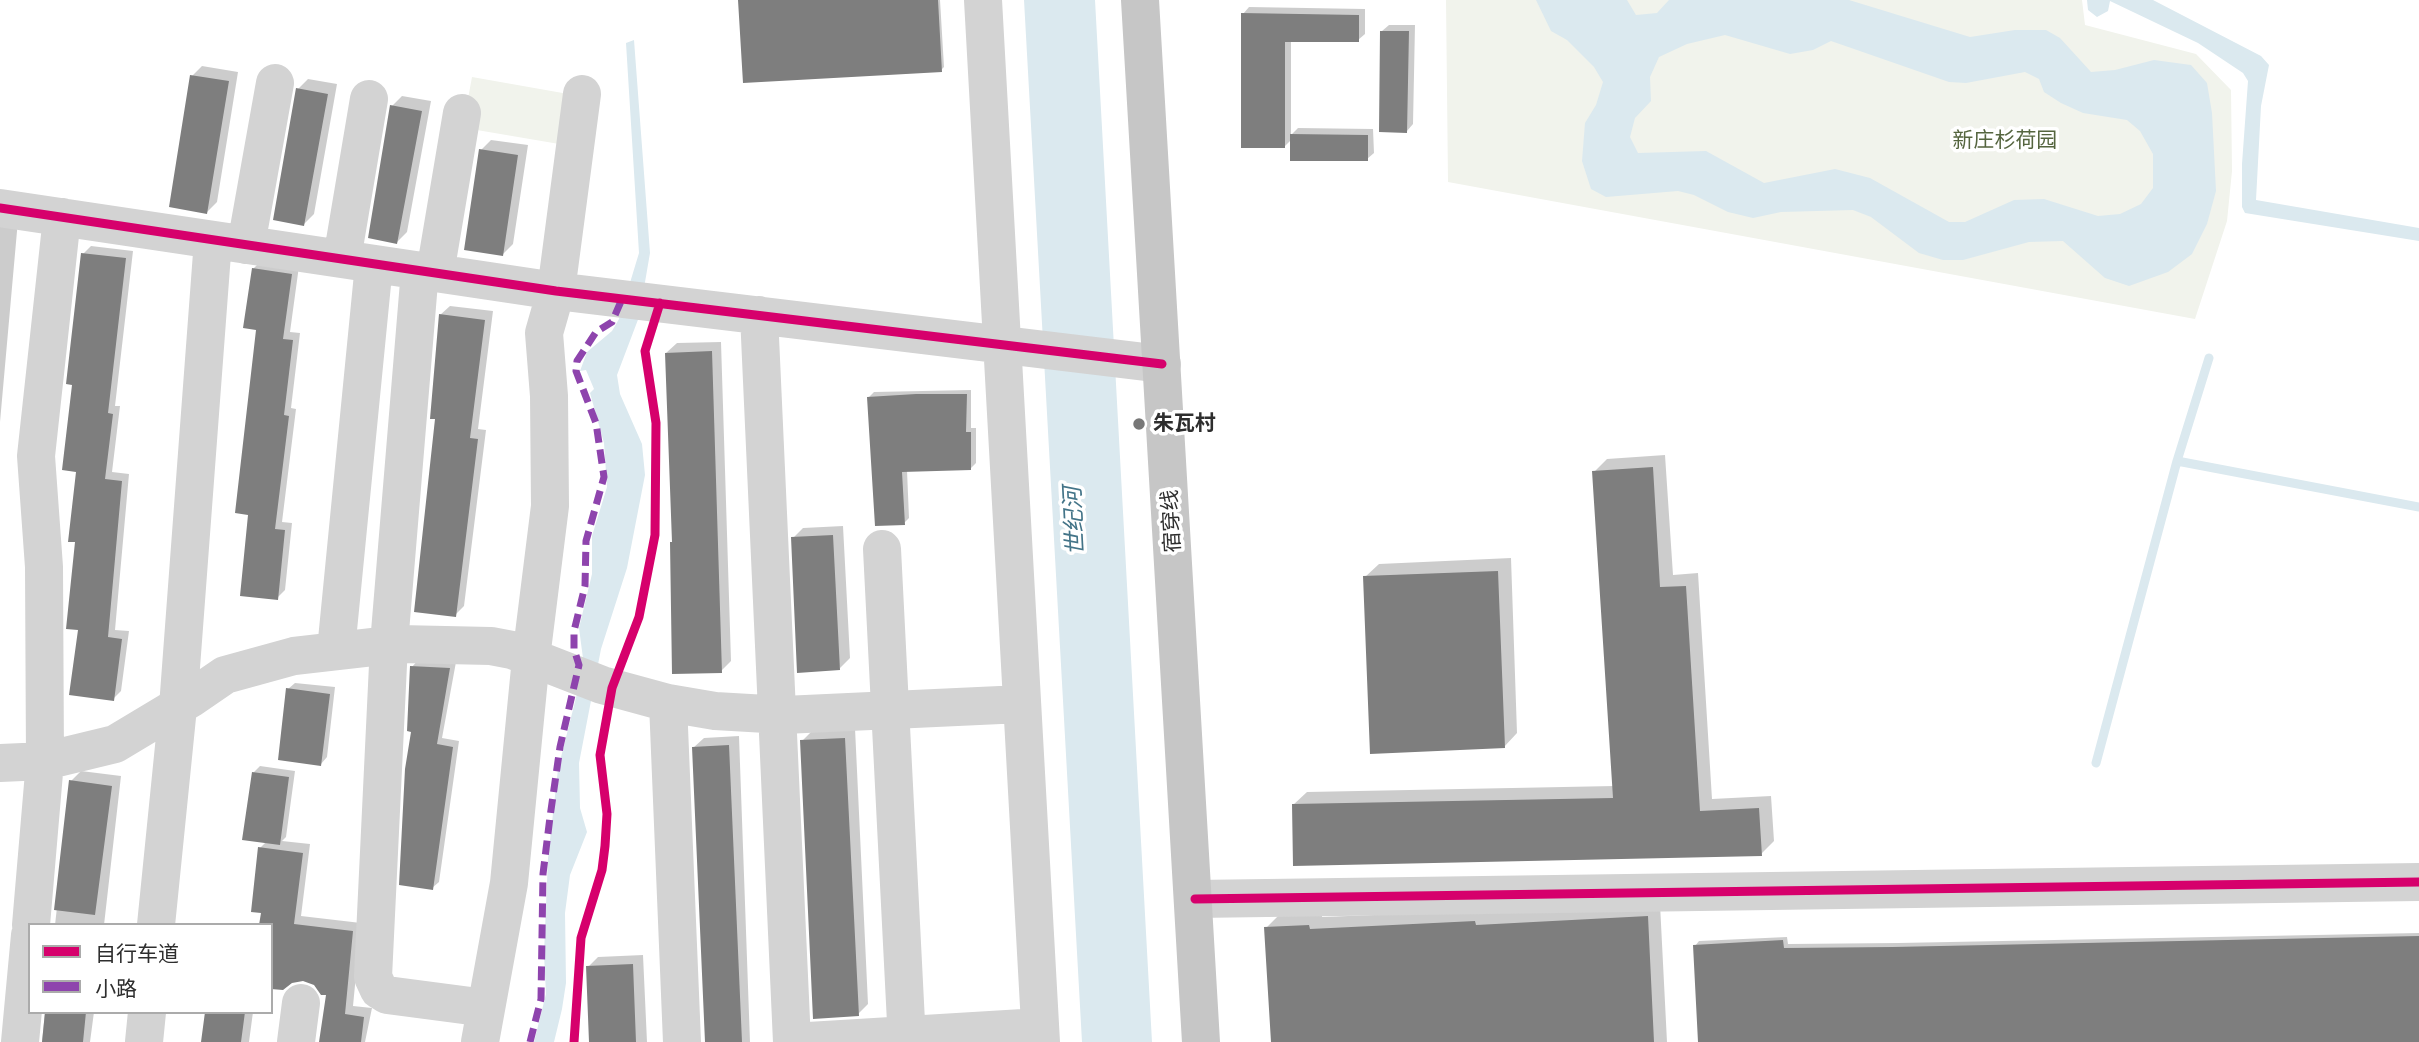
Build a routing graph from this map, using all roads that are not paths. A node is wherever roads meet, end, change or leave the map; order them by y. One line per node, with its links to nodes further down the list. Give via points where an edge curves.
1 (983, 0): 14 (street)
2 (1140, 0): 15 (main road, 宿穿线)
3 (275, 83): 9 (street)
4 (582, 94): 12 (street)
5 (369, 99): 10 (street)
6 (462, 113): 11 (street)
7 (0, 208): 8 (street)
8 (62, 217): 9 (street); 25 (street, via 36,456 44,567)
9 (230, 242): 10 (street); 22 (street)
10 (358, 261): 11 (street); 18 (street)
11 (428, 272): 12 (street); 17 (street)
12 (556, 291): 13 (street); 19 (street, via 544,333 550,396 550,506)
13 (759, 316): 14 (street); 24 (street)
14 (1006, 345): 15 (street); 21 (street)
15 (1147, 363): 28 (main road, 宿穿线)
16 (882, 549): 23 (street)
17 (389, 644): 18 (street); 19 (street, via 491,646); 34 (street, via 373,977 387,995)
18 (336, 650): 22 (street, via 225,675)
19 (531, 658): 20 (street); 34 (street, via 509,883)
20 (668, 703): 24 (street); 40 (street)
21 (1022, 704): 23 (street); 35 (street)
22 (178, 706): 25 (street, via 115,744); 30 (street)
23 (890, 710): 24 (street); 36 (street)
24 (775, 715): 41 (street)
25 (45, 761): 26 (street); 29 (street)
26 (0, 763)
27 (2419, 881): 28 (street)
28 (1195, 899): 42 (main road, 宿穿线)
29 (31, 923)
30 (156, 923)
31 (28, 956): 37 (street)
32 (301, 1003): 39 (street)
33 (147, 1014): 38 (street)
34 (483, 1025)
35 (1040, 1035): 36 (street)
36 (906, 1039): 41 (street)
37 (20, 1042)
38 (144, 1042)
39 (296, 1042)
40 (682, 1042)
41 (792, 1042)
42 (1201, 1042)

